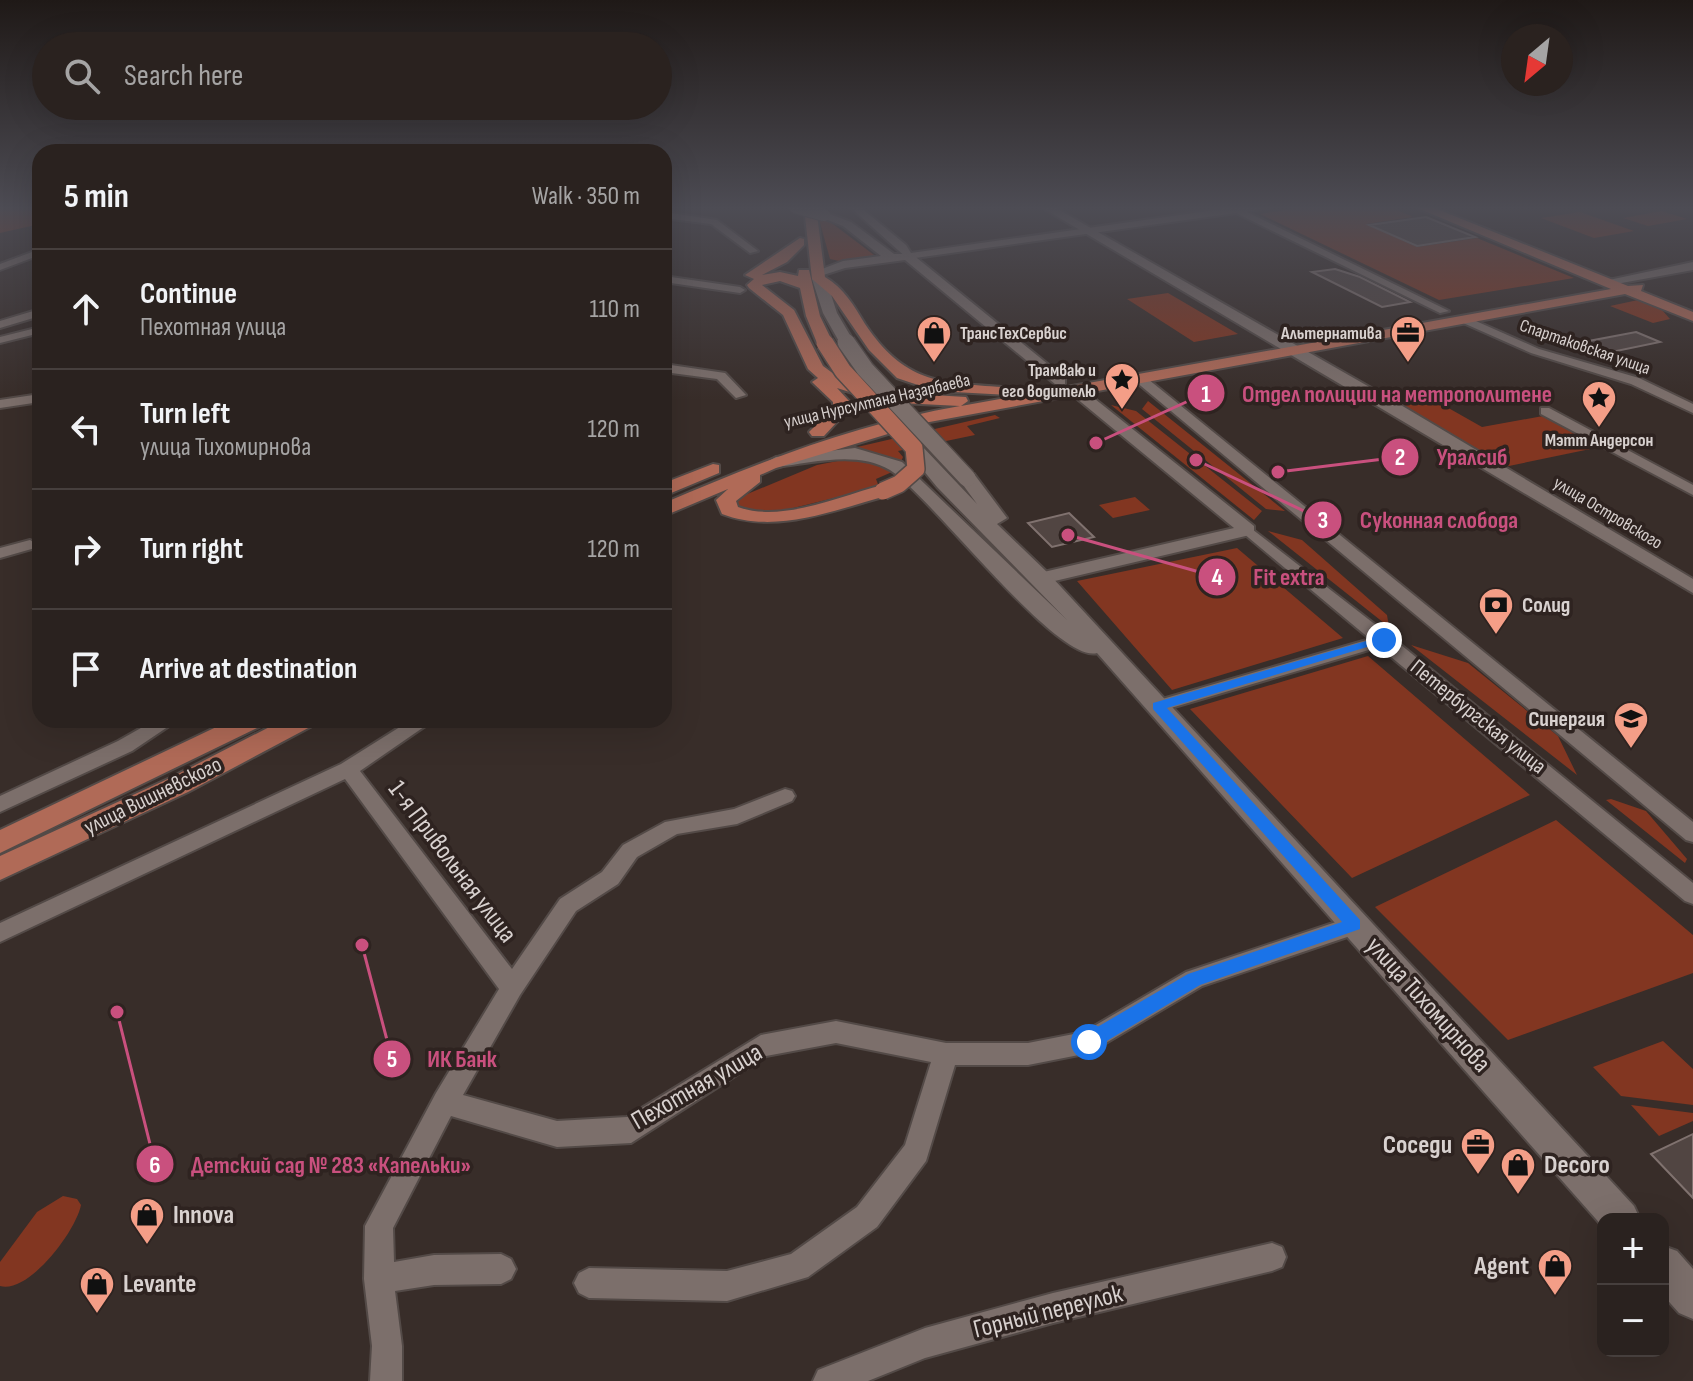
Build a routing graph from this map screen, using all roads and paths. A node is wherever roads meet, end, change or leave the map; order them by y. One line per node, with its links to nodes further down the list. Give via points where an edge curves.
1 (758, 271): 15 (main road, via 739,284)
2 (811, 271): 13 (main road)
3 (814, 271): 13 (main road)
4 (834, 271): 13 (street)
5 (927, 271): 33 (street, Петербургская улица)
6 (1157, 271): 27 (street, улица Островского)
7 (1362, 271): 17 (street)
8 (1586, 271): 14 (main road)
9 (1588, 271): 14 (main road)
10 (1672, 271): 14 (main road, улица Нурсултана Назарбаева)
11 (1693, 278): 14 (main road, улица Нурсултана Назарбаева)
12 (672, 280): 15 (street)
13 (814, 280): 34 (main road, via 836,288 893,370 927,384); 37 (main road, via 764,278 754,285 789,313 816,369 857,392); 42 (main road, bridge, via 813,316 825,343 843,371); 50 (main road, bridge, via 865,369 967,478)
14 (1621, 285): 16 (main road); 17 (main road, улица Нурсултана Назарбаева); 19 (main road); 20 (main road, улица Нурсултана Назарбаева)
15 (740, 290): 41 (main road, via 776,313 798,364 841,401 838,415)
16 (1693, 309)
17 (1444, 311): 27 (main road, улица Нурсултана Назарбаева)
18 (32, 315): 21 (street)
19 (1693, 317)
20 (1465, 320): 28 (main road, улица Нурсултана Назарбаева); 39 (street, Спартаковская улица, via 1535,351 1635,381)
21 (15, 321): 22 (street); 24 (street)
22 (0, 325)
23 (32, 332): 24 (street)
24 (27, 333): 25 (street); 26 (street)
25 (32, 338)
26 (0, 340)
27 (1278, 341): 28 (street, улица Островского); 33 (main road, улица Нурсултана Назарбаева)
28 (1296, 351): 32 (main road, улица Нурсултана Назарбаева); 51 (street, улица Островского)
29 (680, 357): 30 (street)
30 (672, 362)
31 (672, 368): 35 (street, via 721,376)
32 (1139, 378): 33 (main road, улица Нурсултана Назарбаева); 62 (street, Петербургская улица)
33 (1068, 385): 34 (main road, улица Нурсултана Назарбаева); 43 (main road, улица Нурсултана Назарбаева, via 921,418); 47 (street, Петербургская улица)
34 (1003, 392): 37 (main road, улица Нурсултана Назарбаева)
35 (740, 395)
36 (32, 399): 38 (street)
37 (960, 401): 41 (main road, улица Нурсултана Назарбаева)
38 (0, 404)
39 (1693, 409)
40 (1545, 411): 45 (street)
41 (818, 432): 44 (main road, улица Нурсултана Назарбаева)
42 (914, 448): 43 (main road, bridge, via 916,469 883,491 779,515 752,517 729,510 726,500); 50 (main road)
43 (773, 463): 46 (main road); 53 (main road, via 855,453 896,466 1042,611)
44 (672, 487)
45 (1693, 491)
46 (672, 507)
47 (1248, 530): 50 (street); 52 (street, Петербургская улица)
48 (30, 545): 49 (street)
49 (0, 553)
50 (1042, 578): 53 (main road, улица Тихомирнова)
51 (1693, 587)
52 (1384, 640): 54 (street); 65 (street, Петербургская улица)
53 (1133, 679): 54 (main road, улица Тихомирнова)
54 (1158, 706): 66 (main road, улица Тихомирнова)
55 (155, 728): 61 (street)
56 (235, 728): 63 (main road, улица Вишневского)
57 (288, 728): 64 (main road, улица Вишневского)
58 (412, 728): 59 (street)
59 (348, 769): 67 (street); 68 (street, 1-я Привольная улица)
60 (785, 796): 68 (street, via 737,816 672,827 630,851 610,878 568,905)
61 (0, 805)
62 (1693, 834)
63 (0, 842)
64 (0, 869)
65 (1693, 895)
66 (1354, 925): 69 (street, Пехотная улица, via 1194,979 1089,1042 1028,1054); 71 (main road, улица Тихомирнова)
67 (0, 933)
68 (512, 988): 70 (street)
69 (946, 1054): 70 (street, Пехотная улица, via 836,1032 761,1046 631,1130 557,1134); 76 (street, via 916,1152 867,1217 798,1267 727,1286)
70 (445, 1102): 75 (street, via 379,1226)
71 (1616, 1213)
72 (1272, 1257): 79 (street, Горный переулок, via 925,1343)
73 (501, 1269): 75 (street, via 434,1270)
74 (1669, 1272): 77 (main road)
75 (379, 1279): 78 (street)
76 (589, 1283)
77 (1693, 1299)
78 (386, 1381)
79 (829, 1381)

